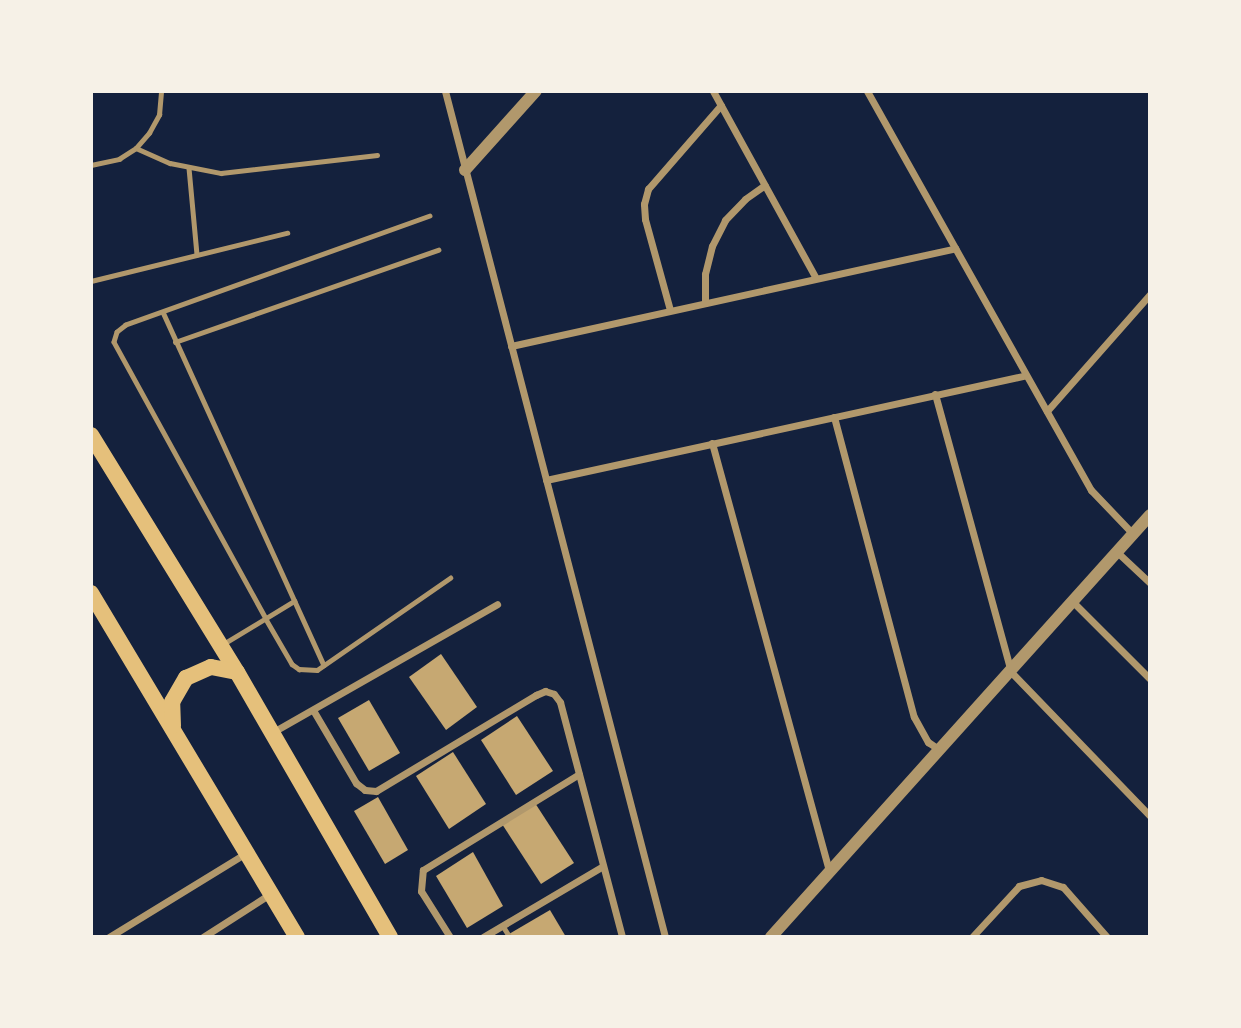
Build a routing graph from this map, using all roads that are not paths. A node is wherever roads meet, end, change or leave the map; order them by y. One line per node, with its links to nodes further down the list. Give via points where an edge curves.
1 (161, 91): 7 (lane, via 159,115)
2 (445, 91): 11 (street)
3 (536, 91): 11 (street)
4 (713, 91): 6 (street)
5 (867, 91): 15 (street)
6 (721, 105): 12 (street); 22 (street, via 649,189 644,204)
7 (136, 148): 9 (lane, via 119,159); 10 (lane)
8 (377, 155): 10 (lane, via 255,171 221,173)
9 (91, 166)
10 (189, 168): 17 (lane)
11 (465, 170): 25 (street)
12 (765, 185): 18 (street); 21 (street, via 725,220 705,274)
13 (430, 216): 23 (lane)
14 (287, 233): 17 (lane)
15 (955, 248): 18 (street); 26 (street)
16 (438, 250): 24 (lane)
17 (197, 255): 19 (lane)
18 (816, 278): 21 (street)
19 (91, 281)
20 (1150, 294): 28 (street)
21 (705, 303): 22 (street)
22 (670, 310): 25 (street)
23 (163, 312): 24 (lane); 42 (lane, via 126,325 114,342)
24 (175, 342): 39 (lane)
25 (511, 346): 32 (street)
26 (1026, 375): 27 (street); 28 (street)
27 (936, 394): 29 (street); 46 (street)
28 (1047, 411): 34 (street, via 1091,490)
29 (834, 417): 31 (street); 51 (street, via 914,718 928,742)
30 (91, 435): 43 (main road)
31 (712, 443): 32 (street); 56 (street)
32 (546, 480): 68 (street)
33 (1150, 515): 34 (street)
34 (1133, 534): 35 (street)
35 (1117, 552): 37 (street); 40 (street)
36 (450, 578): 44 (lane)
37 (1150, 583)
38 (91, 593): 49 (main road)
39 (294, 601): 42 (lane); 44 (lane)
40 (1073, 602): 46 (street); 47 (street)
41 (497, 604): 48 (street)
42 (266, 619): 43 (lane); 44 (lane, via 292,664 308,671)
43 (221, 645): 45 (main road)
44 (324, 665)
45 (237, 672): 49 (main road, via 211,667 186,678 172,702); 50 (main road)
46 (1011, 673): 51 (street); 53 (street)
47 (1150, 679)
48 (313, 710): 50 (street); 52 (street, via 356,783 376,791 545,691 560,702)
49 (173, 730): 54 (main road)
50 (272, 733): 64 (main road)
51 (940, 750): 56 (street)
52 (579, 774): 55 (street); 65 (street, via 424,870 421,891)
53 (1150, 816)
54 (247, 853): 57 (main road); 61 (street)
55 (603, 866): 58 (street); 67 (street)
56 (829, 871): 59 (street)
57 (271, 894): 62 (street); 63 (main road)
58 (503, 925): 60 (street); 66 (lane)
59 (778, 934)
60 (486, 936)
61 (109, 937)
62 (203, 937)
63 (297, 937)
64 (390, 937)
65 (450, 937)
66 (510, 937)
67 (622, 937)
68 (665, 937)
69 (972, 937): 70 (street, via 1019,886 1041,880 1063,887)
70 (1107, 937)

